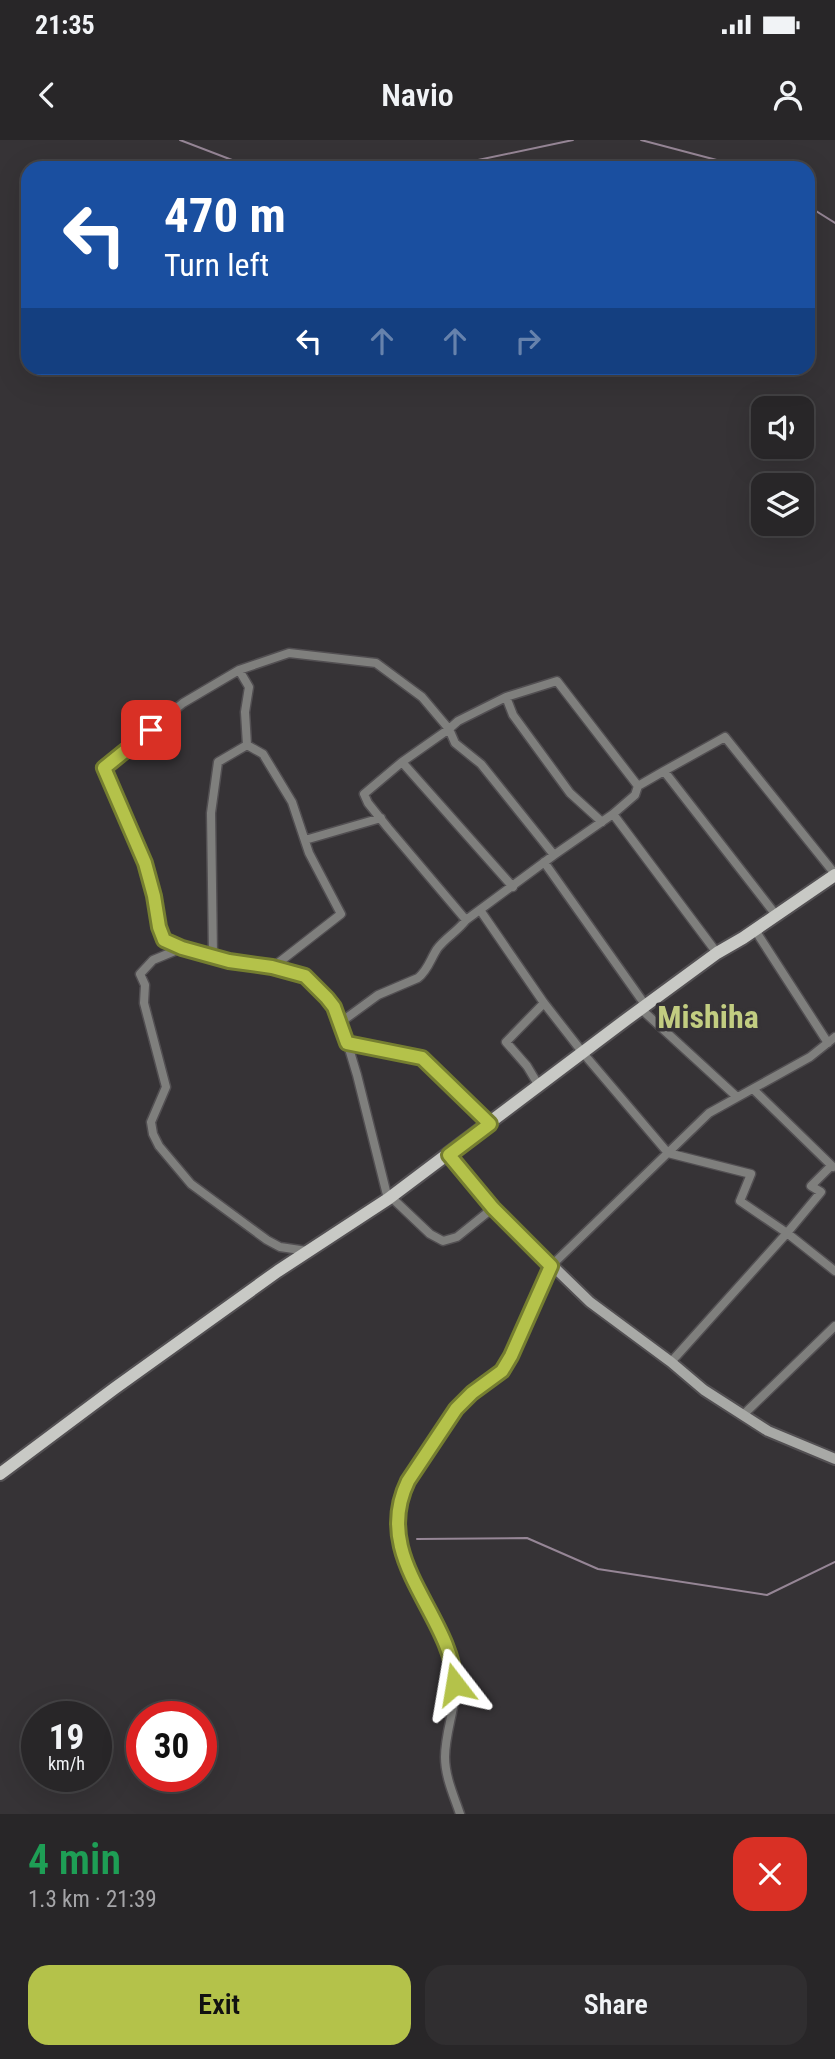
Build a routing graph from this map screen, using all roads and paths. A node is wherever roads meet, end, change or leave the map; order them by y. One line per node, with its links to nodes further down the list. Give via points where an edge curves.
1 (239, 670): 3 (street, via 289,653 376,663 422,696); 4 (street, via 249,687 244,712); 20 (street, via 183,703 104,768 145,863 164,940)
2 (506, 697): 3 (street); 7 (street, via 557,681); 10 (street, via 513,715 570,793)
3 (449, 729): 5 (street); 12 (street, via 455,743 481,764)
4 (247, 745): 11 (street, via 263,754 292,802); 22 (street, via 218,762 211,813)
5 (402, 762): 9 (street, via 364,794); 15 (street)
6 (664, 771): 7 (street); 14 (street, via 725,737); 17 (street)
7 (638, 786): 8 (street, via 635,795)
8 (613, 814): 10 (street); 21 (street)
9 (380, 818): 11 (street); 18 (street)
10 (602, 822): 12 (street)
11 (305, 840): 23 (street, via 341,914)
12 (554, 855): 13 (street)
13 (544, 862): 15 (street); 25 (street)
14 (835, 874): 17 (main road)
15 (513, 887): 16 (street)
16 (480, 909): 18 (street); 24 (street)
17 (776, 915): 19 (main road)
18 (466, 920): 26 (street, via 438,948 423,974 378,995)
19 (755, 929): 21 (main road); 27 (street)
20 (182, 948): 22 (street); 40 (street, via 153,960 140,974 166,1087 151,1122 153,1134 191,1184 280,1247)
21 (717, 953): 25 (main road)
22 (213, 956): 23 (street)
23 (272, 967): 26 (street, via 305,976 327,998)
24 (544, 1003): 29 (street); 30 (street, via 506,1042)
25 (643, 1007): 29 (main road); 32 (street)
26 (341, 1022): 28 (street)
27 (832, 1040): 31 (street)
28 (347, 1043): 33 (street, via 422,1058); 37 (street)
29 (583, 1053): 30 (main road); 34 (street)
30 (539, 1086): 33 (main road)
31 (752, 1089): 32 (street); 36 (street)
32 (737, 1097): 34 (street, via 709,1113)
33 (490, 1124): 35 (main road)
34 (668, 1153): 39 (street, via 751,1174 740,1201); 41 (street)
35 (449, 1155): 37 (main road); 38 (street)
36 (833, 1167): 39 (street, via 811,1186 821,1192)
37 (390, 1198): 38 (street, via 443,1241 457,1237); 40 (main road)
38 (493, 1208): 41 (street)
39 (787, 1233): 42 (street); 44 (street)
40 (307, 1251): 47 (main road)
41 (551, 1266): 44 (street, via 590,1302); 48 (street, via 502,1371 456,1409 402,1493 402,1553 454,1670 455,1697 445,1757)
42 (835, 1271)
43 (835, 1326): 45 (street)
44 (671, 1362): 45 (street)
45 (744, 1415): 46 (street, via 768,1431)
46 (835, 1459)
47 (0, 1474)
48 (460, 1814)

